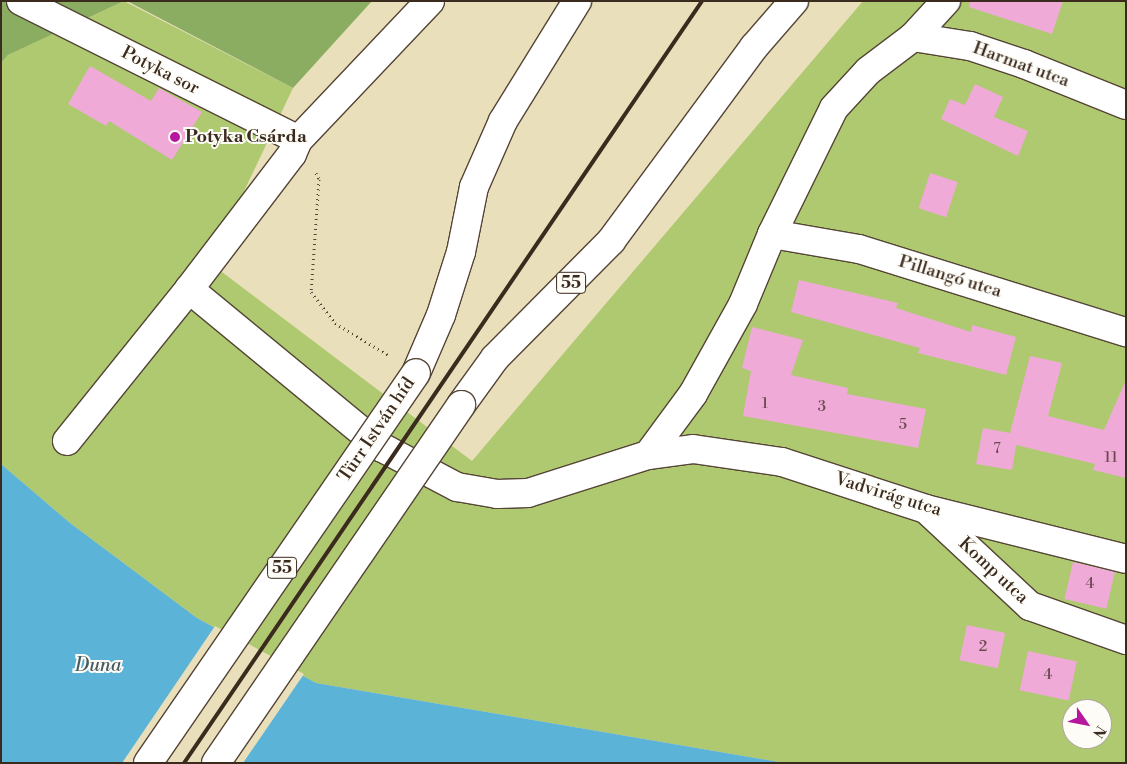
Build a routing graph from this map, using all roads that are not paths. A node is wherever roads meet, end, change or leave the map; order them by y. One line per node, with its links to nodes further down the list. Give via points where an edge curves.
1 (21, 1): 8 (street, Potyka sor)
2 (430, 1): 8 (street)
3 (577, 1): 17 (street, Türr István híd / 55, bridge, via 503,121 474,187 450,288 416,373)
4 (794, 1): 18 (street, 55, bridge, via 754,47 611,241 495,358)
5 (946, 1): 6 (street)
6 (913, 37): 7 (street, Harmat utca, via 970,46); 9 (street, via 868,71 834,108)
7 (1126, 105)
8 (298, 140): 10 (street, via 292,154)
9 (772, 234): 11 (street, Pillangó utca, via 859,249); 13 (street, via 743,304 693,394)
10 (189, 289): 12 (street); 13 (street, Vadvirág utca, via 381,447 456,487 497,494 528,493)
11 (1126, 332)
12 (67, 441)
13 (648, 455): 14 (street, Vadvirág utca, via 693,449 782,462)
14 (926, 508): 15 (street, Vadvirág utca); 16 (street, Komp utca, via 1030,606)
15 (1126, 559)
16 (1126, 640)
17 (148, 763)
18 (216, 763)

